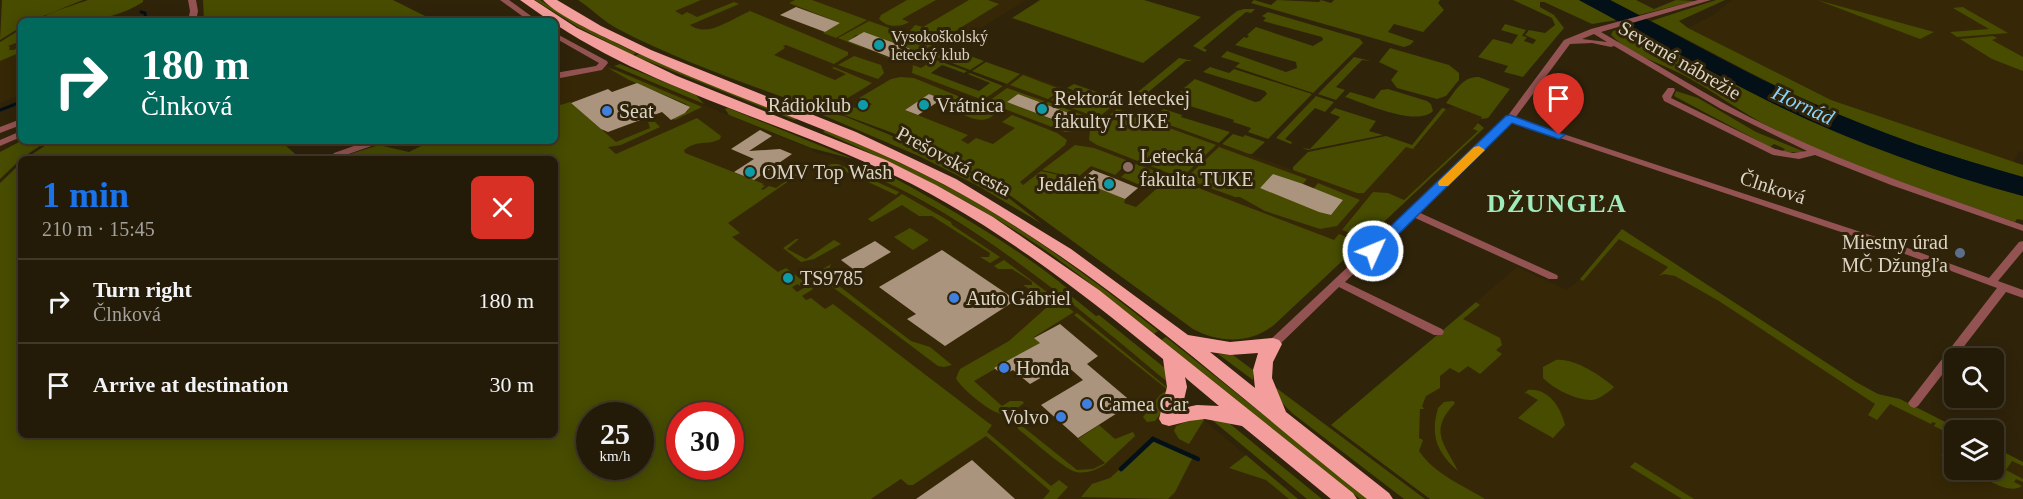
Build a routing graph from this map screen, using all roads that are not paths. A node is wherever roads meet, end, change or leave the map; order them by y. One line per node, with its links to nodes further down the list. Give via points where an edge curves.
1 (192, 0): 6 (street)
2 (504, 0): 7 (street)
3 (526, 0): 8 (highway, Prešovská cesta)
4 (549, 0): 33 (highway, Prešovská cesta, via 642,51 859,138 948,180 1059,247)
5 (1707, 0): 10 (street)
6 (193, 18)
7 (530, 18)
8 (554, 18)
9 (558, 21): 35 (highway, Prešovská cesta, via 628,58 850,149 956,201 1048,261)
10 (1594, 31): 12 (street); 13 (street, Severné nábrežie)
11 (558, 37): 14 (street, via 604,64)
12 (1567, 42): 13 (street, via 1598,42); 16 (street)
13 (1627, 51): 22 (street, Severné nábrežie, via 1752,122)
14 (558, 75)
15 (1671, 90): 22 (street, Severné nábrežie, via 1667,99 1772,151 1803,155)
16 (1510, 119): 24 (street); 28 (street, Člnková)
17 (18, 123): 18 (street)
18 (0, 130)
19 (18, 135): 20 (street)
20 (0, 143)
21 (368, 144): 23 (street)
22 (1814, 151): 25 (street, Severné nábrežie)
23 (337, 155)
24 (1413, 213): 27 (street); 29 (street)
25 (2023, 228)
26 (2023, 244): 28 (street)
27 (1553, 277)
28 (1992, 281): 30 (street, Člnková)
29 (1339, 284): 32 (street); 34 (street)
30 (2005, 286): 31 (street, Člnková); 36 (street)
31 (2023, 294)
32 (1438, 332)
33 (1179, 339): 34 (highway, via 1242,350); 37 (highway, Prešovská cesta)
34 (1273, 344): 37 (highway, via 1266,355 1262,381)
35 (1172, 358): 38 (highway, Prešovská cesta); 38 (highway, via 1177,387 1169,419 1191,411 1205,411)
36 (1914, 403)
37 (1279, 418): 40 (highway, Prešovská cesta)
38 (1248, 421): 39 (highway, Prešovská cesta)
39 (1346, 499)
40 (1382, 499)

